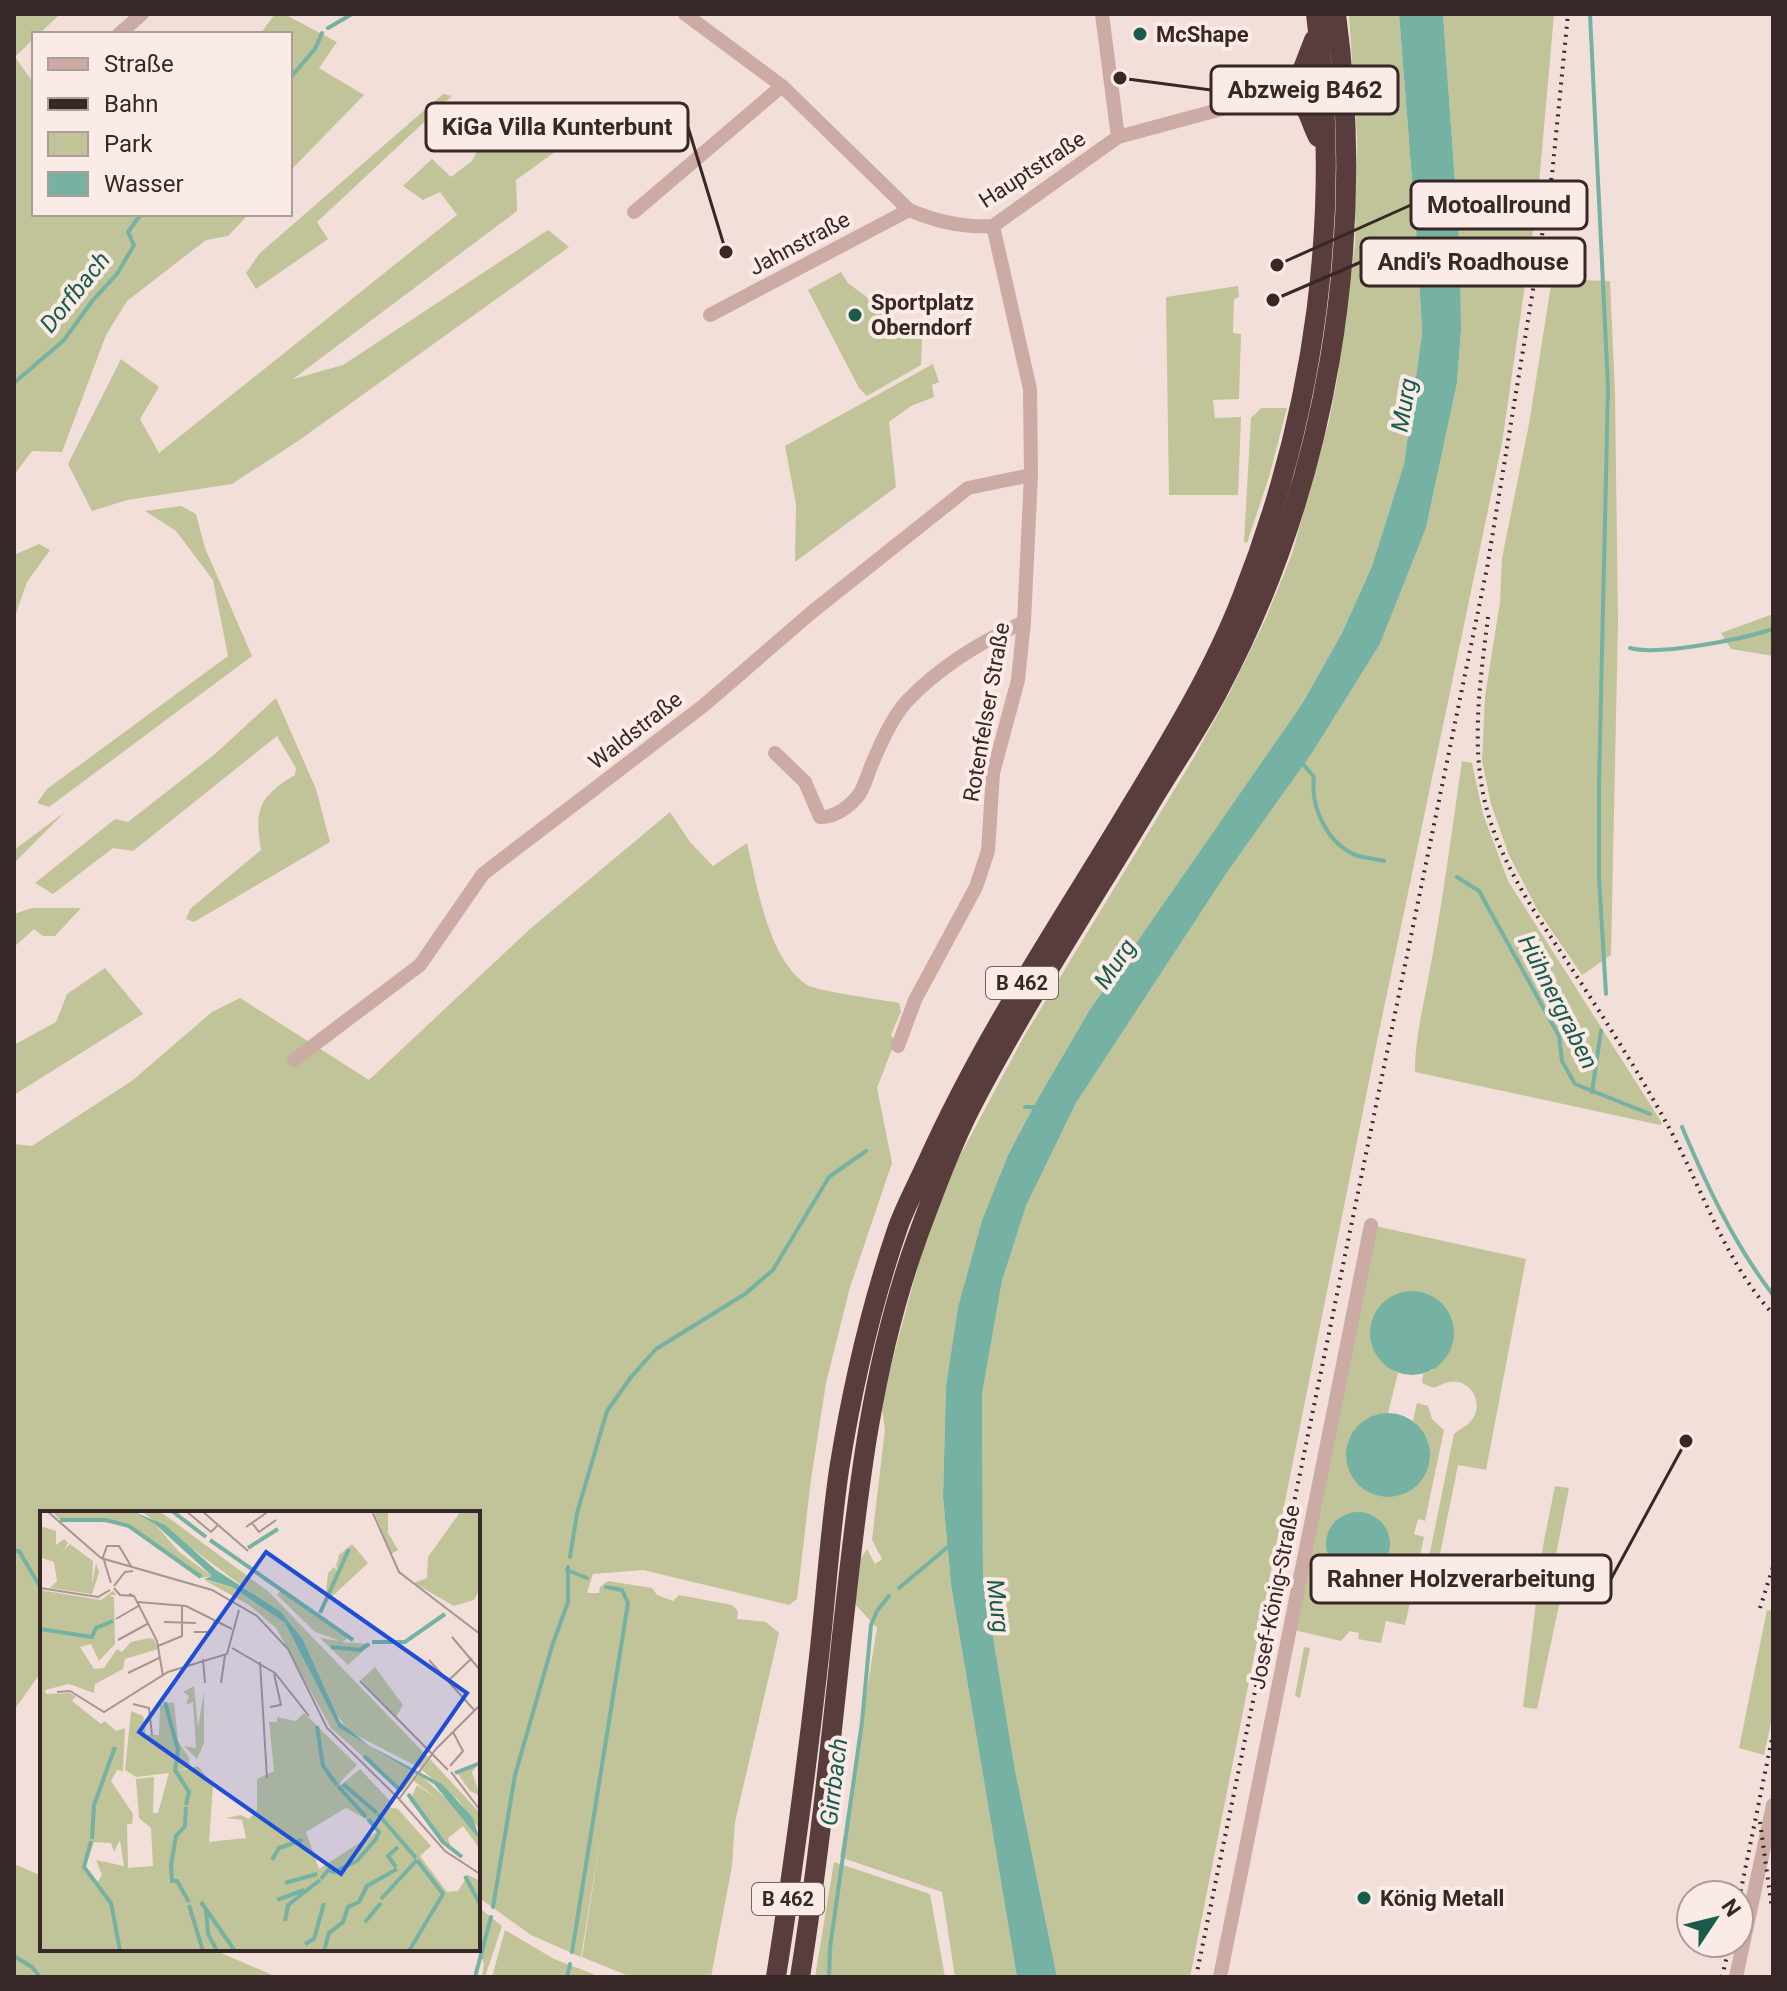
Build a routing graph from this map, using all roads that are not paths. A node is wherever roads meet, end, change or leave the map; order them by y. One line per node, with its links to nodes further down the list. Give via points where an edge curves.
1 (142, 14): 6 (street)
2 (685, 14): 7 (street, Hauptstraße)
3 (1102, 14): 9 (street)
4 (1336, 14): 23 (highway, B 462, via 1345,142 1344,232 1320,419 1294,517 1217,692 971,1107 917,1238 882,1348 857,1491 821,1845)
5 (1317, 21): 8 (highway, via 1302,71); 10 (highway, B 462)
6 (121, 32)
7 (782, 86): 11 (street, Hauptstraße); 12 (street)
8 (1278, 94): 9 (street, Hauptstraße); 10 (highway, via 1306,108 1315,135)
9 (1118, 137): 13 (street, Hauptstraße)
10 (1325, 145): 22 (highway, B 462, via 1314,342 1277,497 1241,601 1200,686 982,1051 899,1224 864,1342 839,1472 800,1821)
11 (909, 210): 13 (street, Hauptstraße, via 976,227); 14 (street, Jahnstraße)
12 (634, 212)
13 (993, 226): 15 (street, Rotenfelser Straße, via 1030,389)
14 (710, 315)
15 (1031, 475): 16 (street, Rotenfelser Straße); 19 (street, Waldstraße, via 968,488 848,583 703,706 483,874 420,965)
16 (1024, 622): 17 (street, via 984,640 907,702 881,743 860,793 842,811 820,817 805,782); 18 (street, Rotenfelser Straße, via 1018,680 993,773 988,851 976,887 915,1000)
17 (775, 753)
18 (898, 1046)
19 (294, 1060)
20 (1371, 1225): 24 (street, Josef-König-Straße)
21 (1773, 1806): 25 (street)
22 (776, 1977)
23 (800, 1977)
24 (1220, 1977)
25 (1736, 1977)

